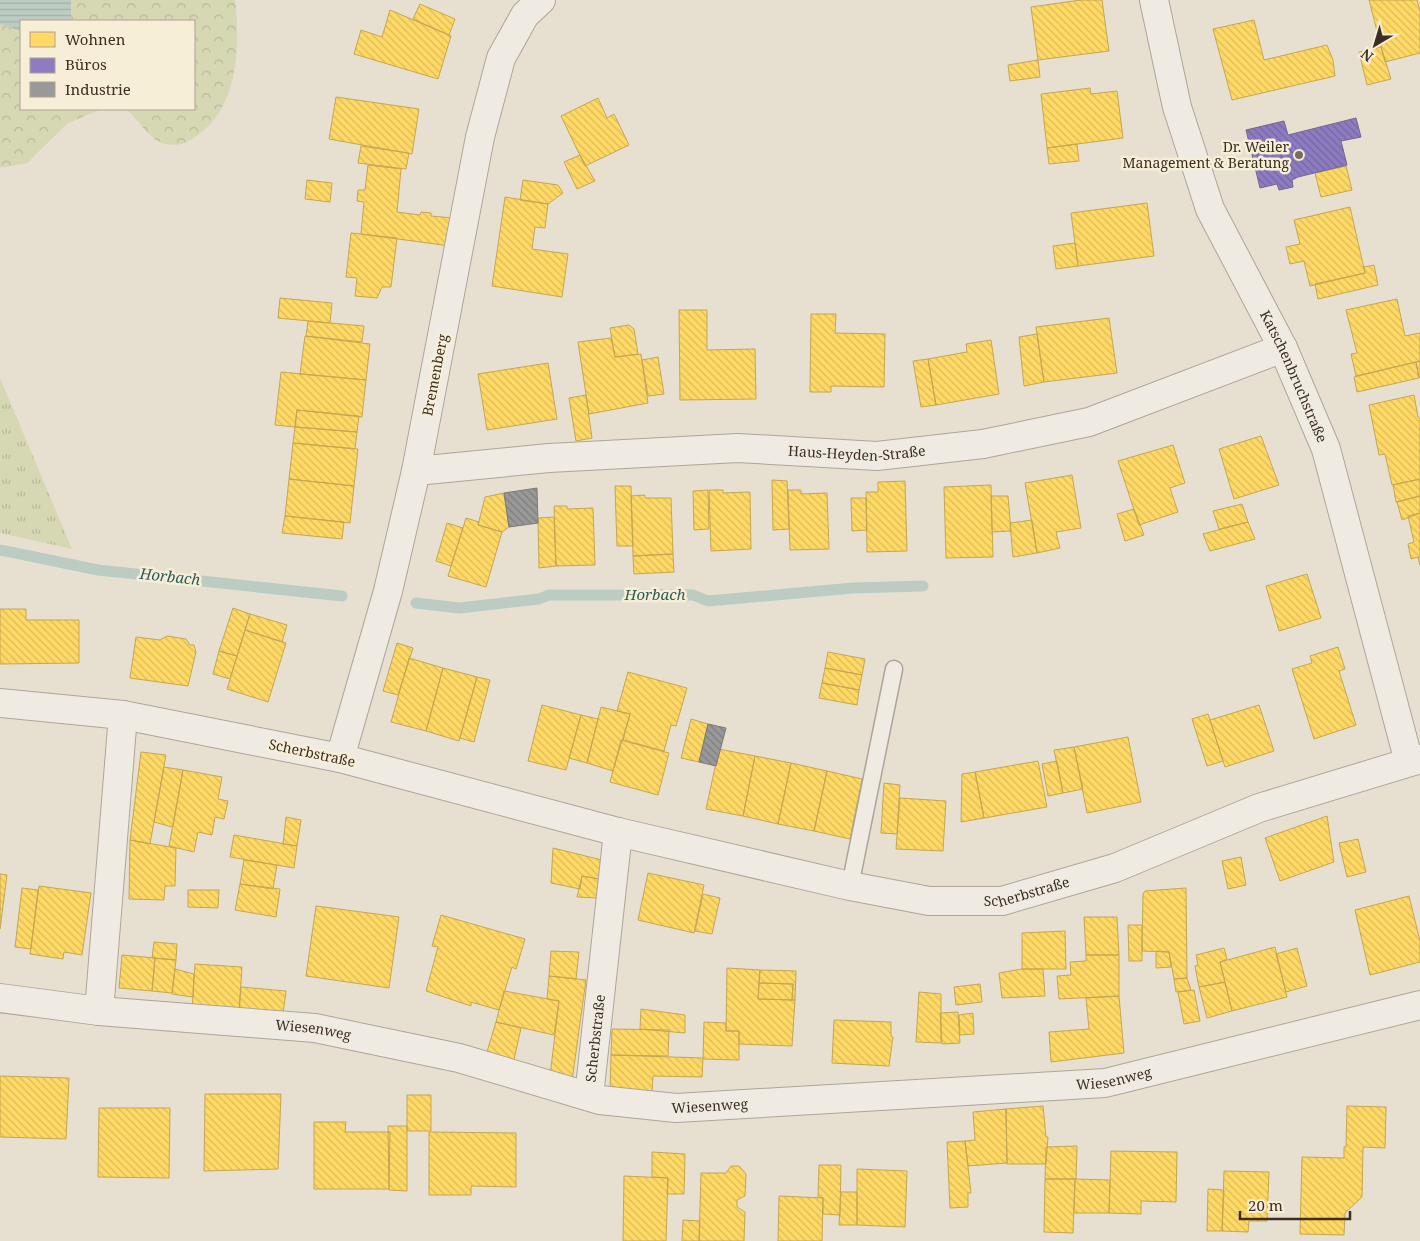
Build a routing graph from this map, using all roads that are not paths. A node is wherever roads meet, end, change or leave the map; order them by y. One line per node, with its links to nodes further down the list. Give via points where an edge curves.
1 (540, 0): 4 (street, Bremenberg, via 525,15 501,58 485,120)
2 (1154, 0): 3 (street, Katschenbruchstraße, via 1177,107 1210,209)
3 (1283, 348): 4 (street, Haus-Heyden-Straße, via 1089,422 983,444 877,456 738,448 549,458); 9 (street, Katschenbruchstraße, via 1326,449)
4 (416, 471): 8 (street, Bremenberg, via 385,601)
5 (894, 669): 11 (lane)
6 (0, 703): 7 (street, Scherbstraße)
7 (123, 715): 8 (street, Scherbstraße); 14 (street)
8 (340, 758): 10 (street, Scherbstraße)
9 (1415, 760): 11 (street, Scherbstraße, via 1259,808 1115,868 1002,902 928,901)
10 (618, 832): 11 (street, Scherbstraße); 15 (street, Scherbstraße)
11 (850, 886)
12 (0, 998): 14 (street, Wiesenweg)
13 (1420, 1005): 15 (street, Wiesenweg, via 1104,1083 676,1108)
14 (99, 1011): 15 (street, Wiesenweg, via 315,1028 458,1058)
15 (589, 1096)

